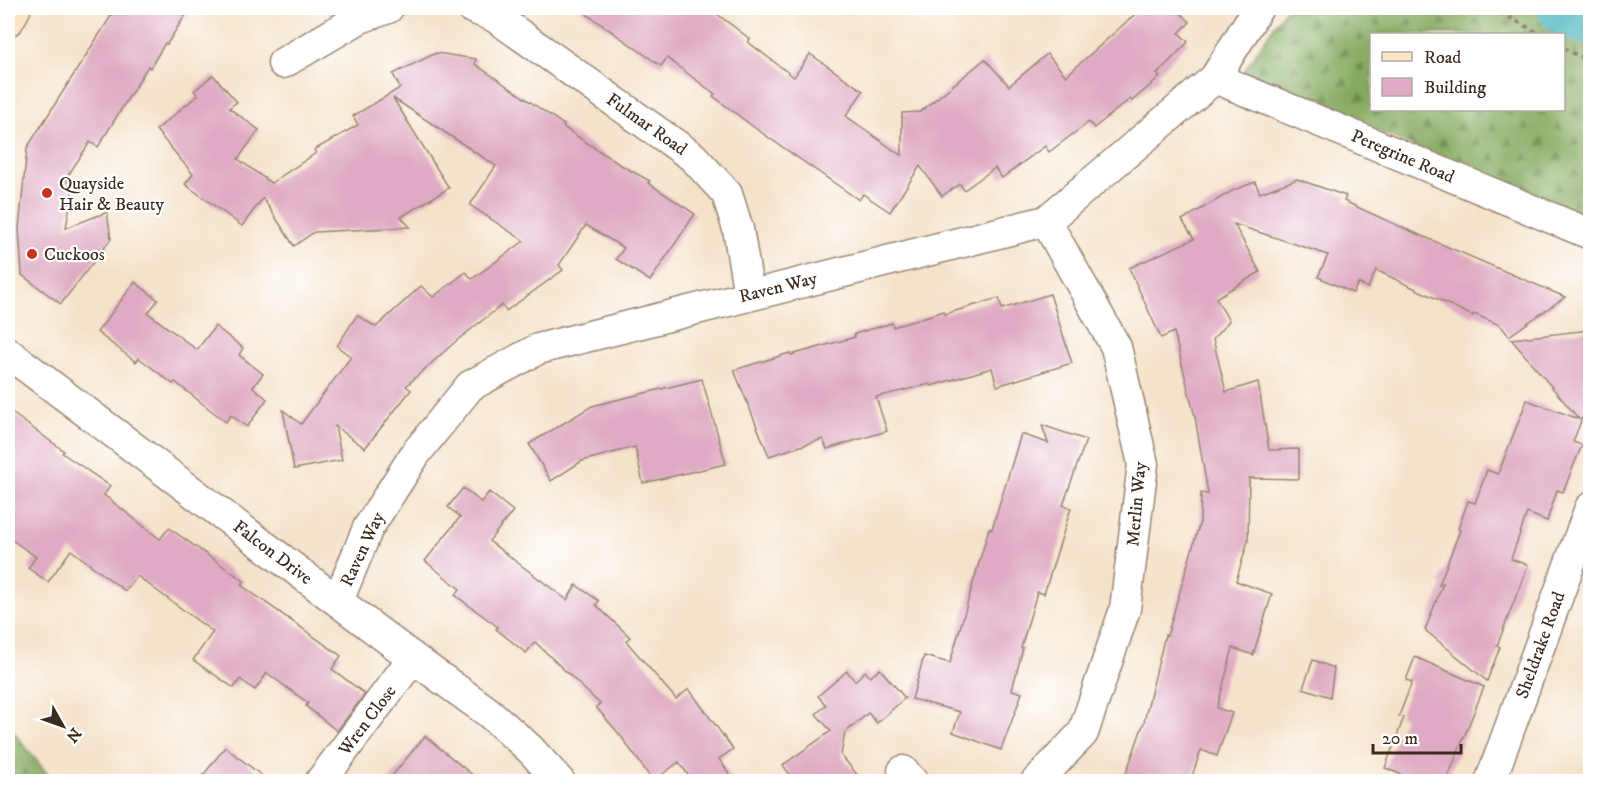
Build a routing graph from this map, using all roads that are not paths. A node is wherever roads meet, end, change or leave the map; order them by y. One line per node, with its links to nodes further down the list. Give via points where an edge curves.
1 (14, 8): 5 (street)
2 (388, 8): 6 (street, via 360,18)
3 (472, 8): 10 (street, Fulmar Road, via 495,17 693,157 727,194 738,229)
4 (1258, 8): 7 (street, Raven Way)
5 (8, 19)
6 (283, 63)
7 (1215, 78): 8 (street, Raven Way); 9 (street, Peregrine Road)
8 (1046, 221): 10 (street, Raven Way); 17 (street, Merlin Way, via 1116,347 1143,464 1122,620 1083,734)
9 (1590, 234)
10 (748, 295): 13 (street, Raven Way, via 538,349 470,386 416,453 368,528)
11 (8, 353): 13 (street, Falcon Drive)
12 (1590, 508): 18 (street, Sheldrake Road)
13 (338, 601): 14 (street, Falcon Drive)
14 (414, 658): 15 (street, Wren Close); 16 (street, Falcon Drive, via 488,712)
15 (320, 782)
16 (560, 782)
17 (1036, 782)
18 (1490, 782)

